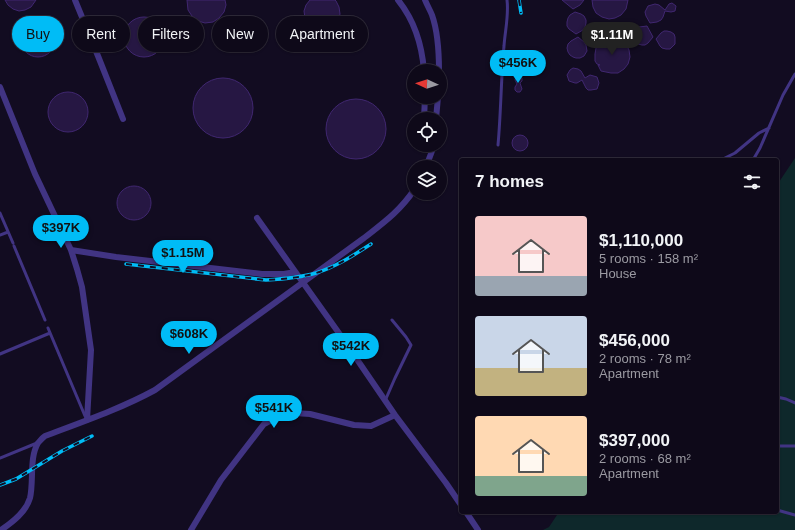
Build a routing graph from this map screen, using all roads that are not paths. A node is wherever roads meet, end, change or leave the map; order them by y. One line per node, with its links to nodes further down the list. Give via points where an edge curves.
1 (75, 0): 9 (street)
2 (398, 0): 5 (street, via 411,19 419,39)
3 (425, 0): 6 (street, via 437,36)
4 (507, 0): 11 (lane)
5 (423, 64)
6 (439, 64)
7 (795, 74): 10 (lane)
8 (0, 87): 19 (street, via 35,174)
9 (123, 120)
10 (769, 128): 12 (lane, via 758,133 735,153); 13 (lane)
11 (498, 146)
12 (725, 158)
13 (754, 158)
14 (407, 200): 21 (street, via 394,215)
15 (0, 213): 17 (lane)
16 (257, 218): 20 (street)
17 (8, 232): 18 (lane); 22 (lane)
18 (0, 235)
19 (71, 250): 20 (street, via 262,274); 31 (street, via 82,287 91,350)
20 (295, 272): 21 (street)
21 (303, 283): 28 (street); 31 (street, via 155,390)
22 (45, 320)
23 (392, 320): 28 (lane, via 411,345)
24 (48, 328): 25 (lane)
25 (50, 333): 26 (lane); 31 (lane)
26 (0, 354)
27 (779, 397): 29 (lane)
28 (385, 401): 30 (street)
29 (795, 403)
30 (395, 415): 36 (street); 41 (street, via 371,426 354,425 310,414 285,413 264,424 221,480)
31 (87, 420): 32 (street, via 44,436)
32 (38, 443): 35 (lane); 40 (street, via 34,454 29,499 19,515)
33 (779, 446): 34 (lane)
34 (795, 446)
35 (0, 458)
36 (459, 502)
37 (779, 511): 39 (lane)
38 (467, 514): 42 (street)
39 (795, 515)
40 (1, 530)
41 (191, 530)
42 (478, 530)

